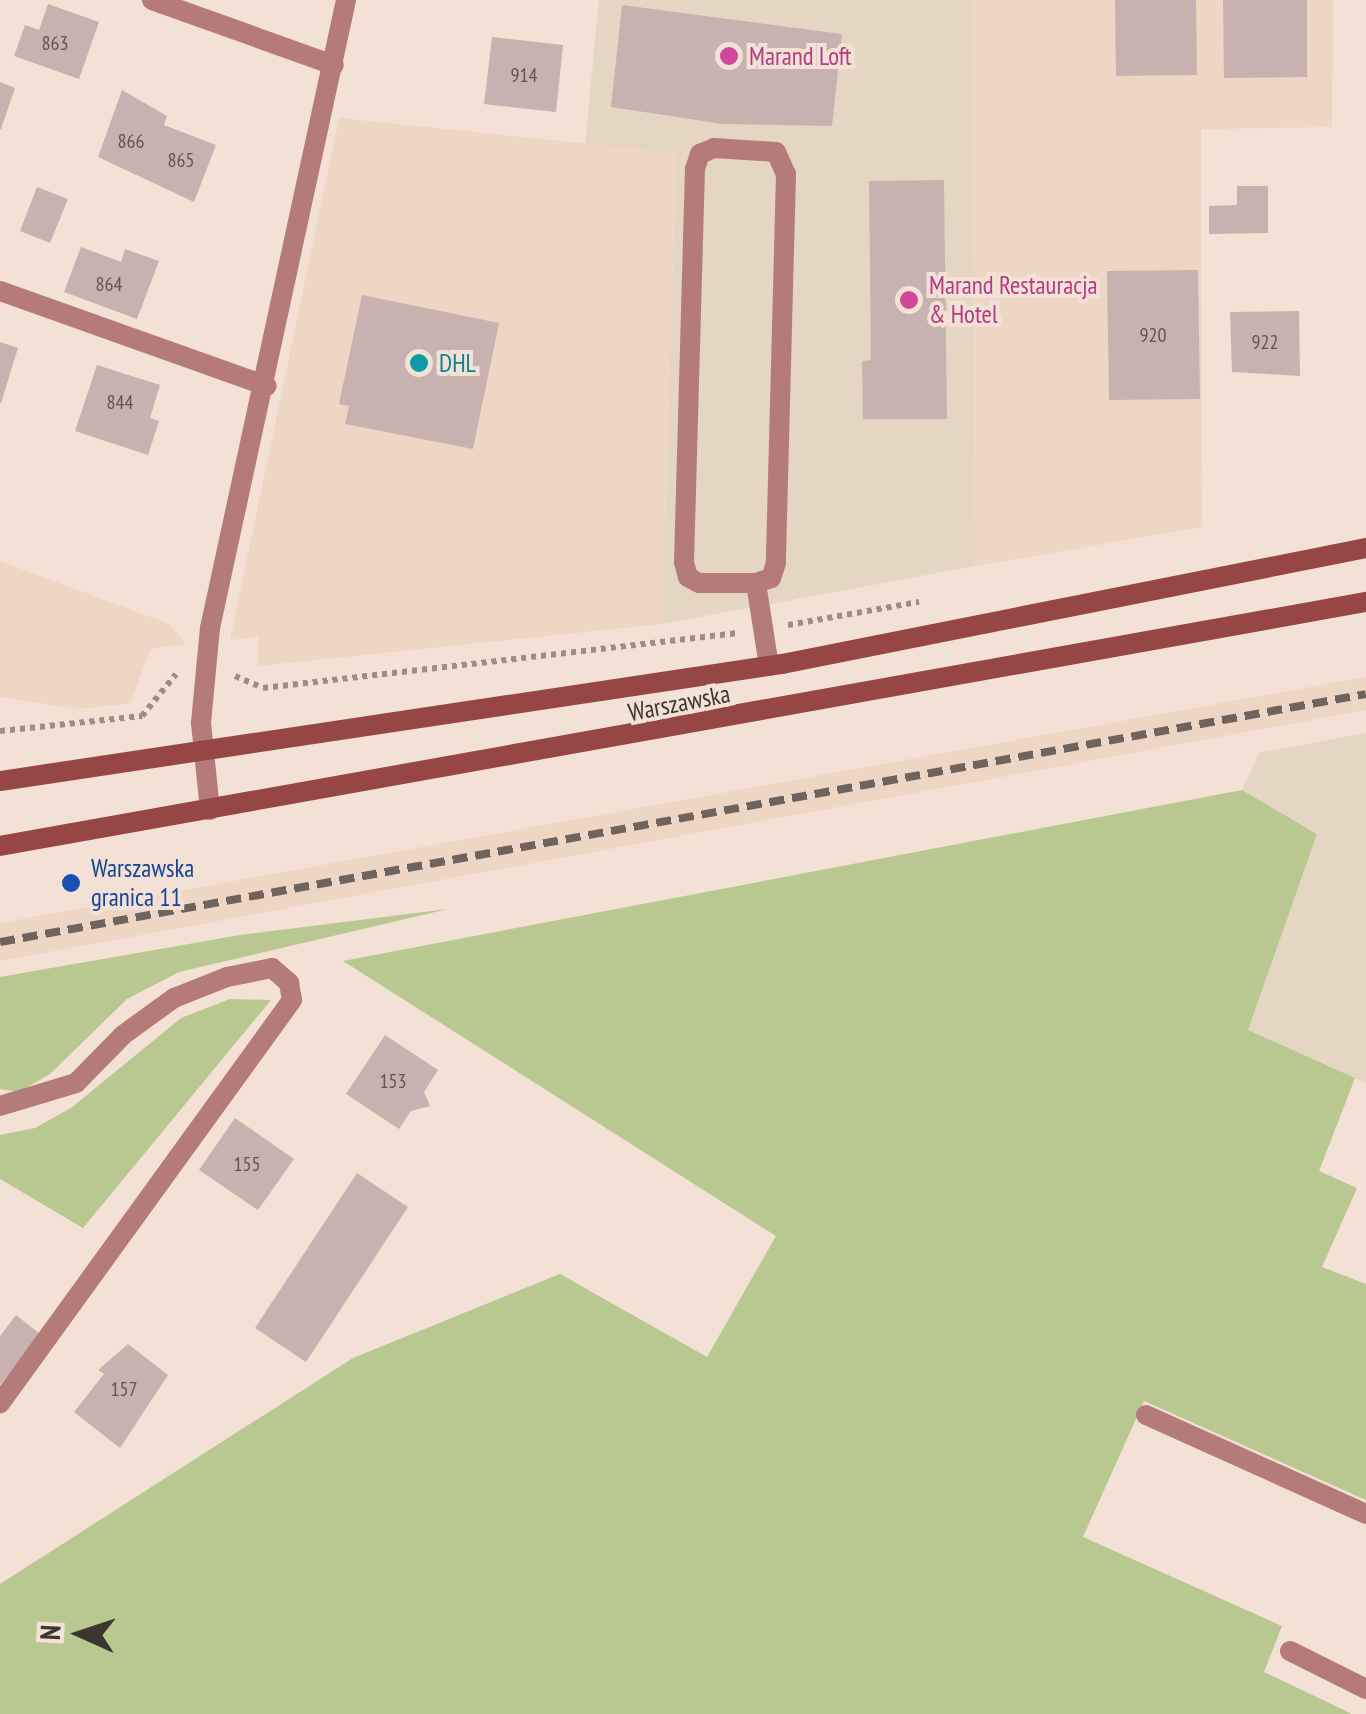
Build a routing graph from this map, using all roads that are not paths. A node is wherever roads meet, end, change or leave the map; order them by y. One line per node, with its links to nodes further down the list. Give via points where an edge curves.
1 (152, 0): 3 (street)
2 (346, 0): 3 (street)
3 (334, 65): 5 (street)
4 (0, 291): 5 (street)
5 (267, 386): 10 (street, via 210,628)
6 (1366, 548): 9 (main road, Warszawska)
7 (756, 583): 7 (street, via 771,578 776,562 786,174 776,152 714,148 700,154 695,169 684,562 688,577 699,583); 9 (street)
8 (1366, 602): 12 (main road, Warszawska)
9 (769, 666): 10 (main road, Warszawska)
10 (203, 748): 11 (main road, Warszawska); 12 (street)
11 (0, 781)
12 (210, 810): 13 (main road, Warszawska)
13 (0, 846)
14 (0, 1106): 15 (street, via 76,1083 123,1035 174,998 272,968 289,983 292,1000)
15 (0, 1404)
16 (1146, 1415): 17 (street)
17 (1366, 1514)
18 (1290, 1652): 19 (street)
19 (1366, 1688)

